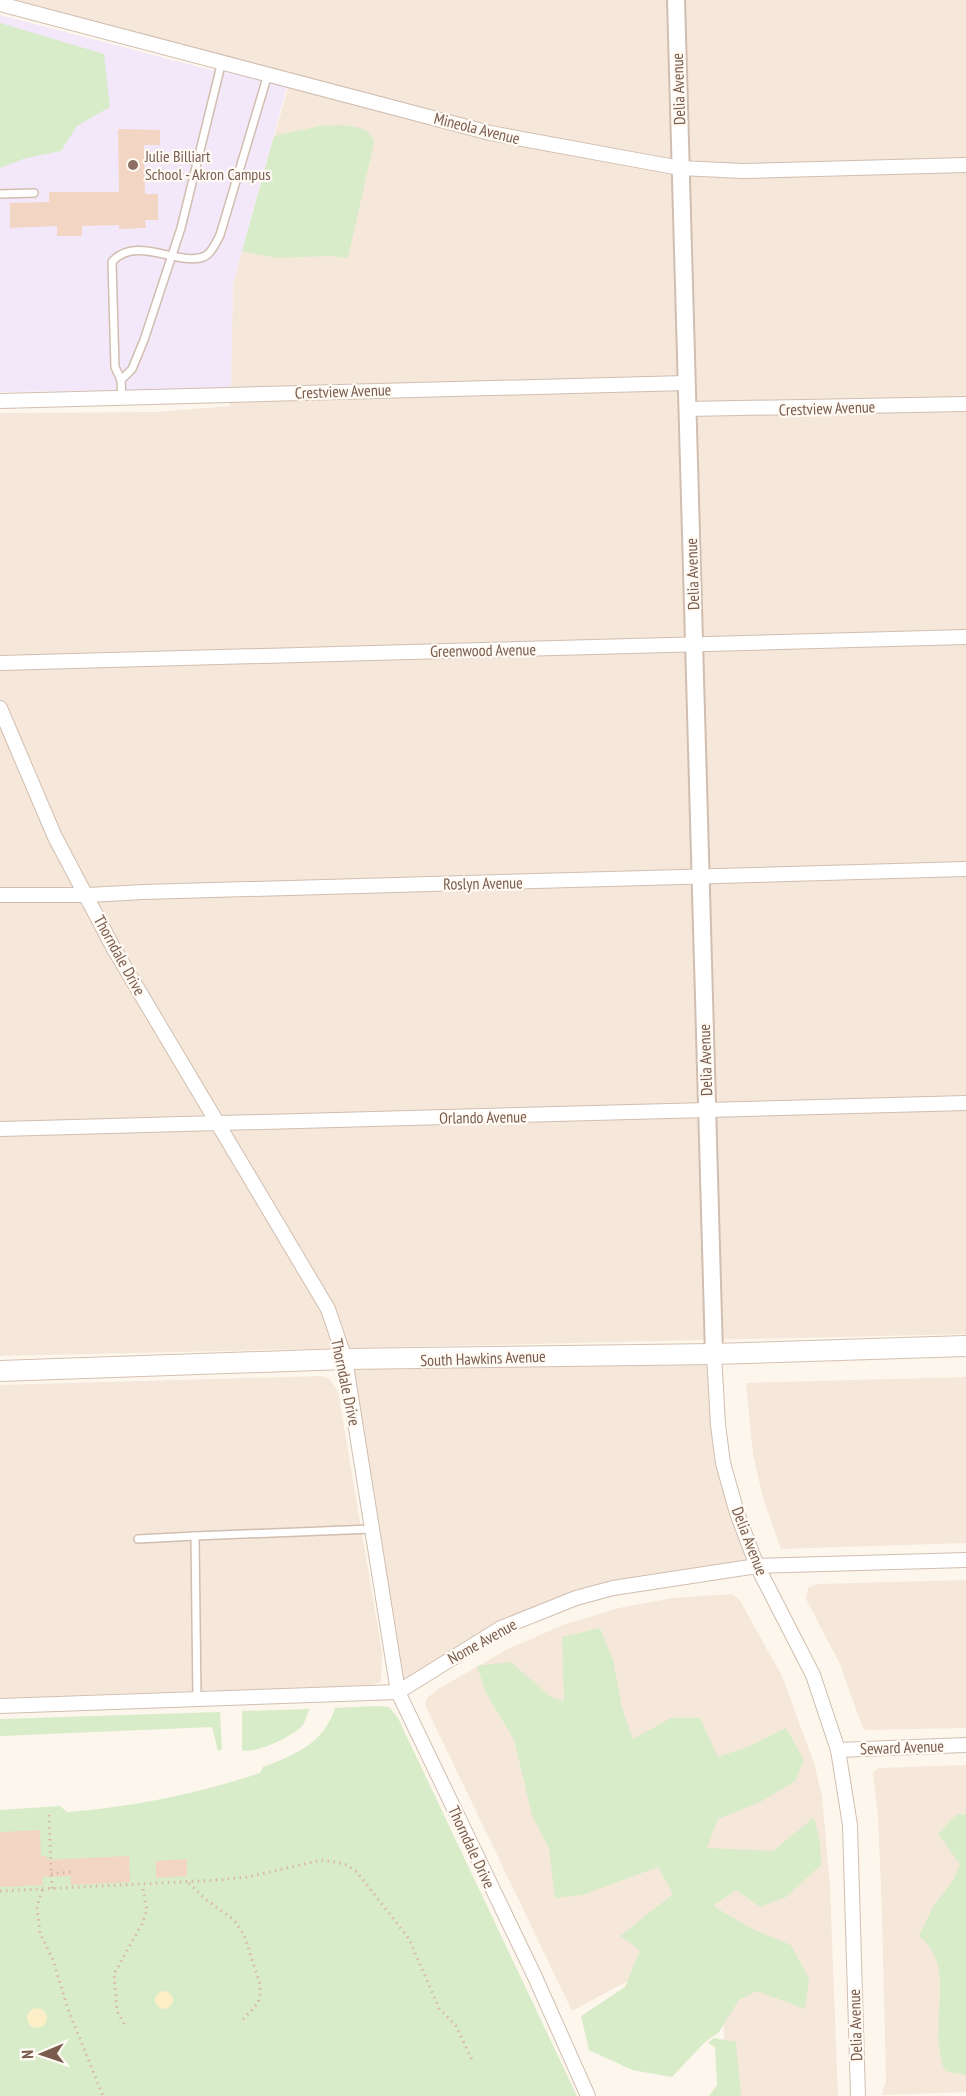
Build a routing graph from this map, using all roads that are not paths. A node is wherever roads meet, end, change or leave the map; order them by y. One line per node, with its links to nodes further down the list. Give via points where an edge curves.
1 (676, 0): 6 (street, Delia Avenue)
2 (0, 4): 3 (street, Mineola Avenue)
3 (222, 62): 4 (street, Mineola Avenue); 9 (lane)
4 (268, 74): 6 (street, Mineola Avenue, via 490,133); 9 (lane, via 220,235 206,255 193,259)
5 (966, 165): 6 (street, Mineola Avenue, via 743,171)
6 (680, 168): 11 (street, Delia Avenue)
7 (34, 193): 8 (lane)
8 (0, 194)
9 (171, 254): 10 (lane, via 144,340 132,369); 10 (lane, via 134,251 119,254 112,262 115,367)
10 (122, 380): 12 (lane)
11 (686, 383): 12 (street, Crestview Avenue); 15 (street, Delia Avenue)
12 (122, 398): 13 (street, Crestview Avenue)
13 (0, 401)
14 (966, 404): 15 (street, Crestview Avenue)
15 (687, 409): 17 (street, Delia Avenue)
16 (966, 637): 17 (street, Greenwood Avenue)
17 (694, 644): 18 (street, Greenwood Avenue); 21 (street, Delia Avenue)
18 (0, 663)
19 (0, 708): 23 (street, Thorndale Drive, via 55,837)
20 (966, 869): 21 (street, Roslyn Avenue)
21 (701, 877): 23 (street, Roslyn Avenue); 25 (street, Delia Avenue)
22 (0, 895): 23 (street, Roslyn Avenue)
23 (88, 896): 26 (street, Thorndale Drive, via 114,949)
24 (966, 1103): 25 (street, Orlando Avenue)
25 (707, 1110): 26 (street, Orlando Avenue); 29 (street, Delia Avenue)
26 (216, 1122): 27 (street, Orlando Avenue); 30 (street, Thorndale Drive, via 328,1309)
27 (0, 1129)
28 (966, 1346): 29 (main road, South Hawkins Avenue)
29 (714, 1354): 30 (main road, South Hawkins Avenue); 36 (street, Delia Avenue, via 723,1463)
30 (345, 1359): 31 (main road, South Hawkins Avenue); 32 (street, Thorndale Drive)
31 (0, 1371)
32 (372, 1529): 33 (lane); 37 (street, Thorndale Drive)
33 (195, 1536): 34 (lane); 38 (lane)
34 (138, 1539)
35 (966, 1560): 36 (street, Nome Avenue)
36 (757, 1566): 37 (street, Nome Avenue, via 613,1588 566,1601 484,1637); 41 (street, Delia Avenue, via 813,1675)
37 (398, 1692): 38 (street); 42 (street, Thorndale Drive)
38 (197, 1700): 39 (street)
39 (0, 1706)
40 (966, 1745): 41 (street, Seward Avenue)
41 (838, 1750): 43 (street, Delia Avenue, via 849,1825)
42 (588, 2096)
43 (858, 2096)

